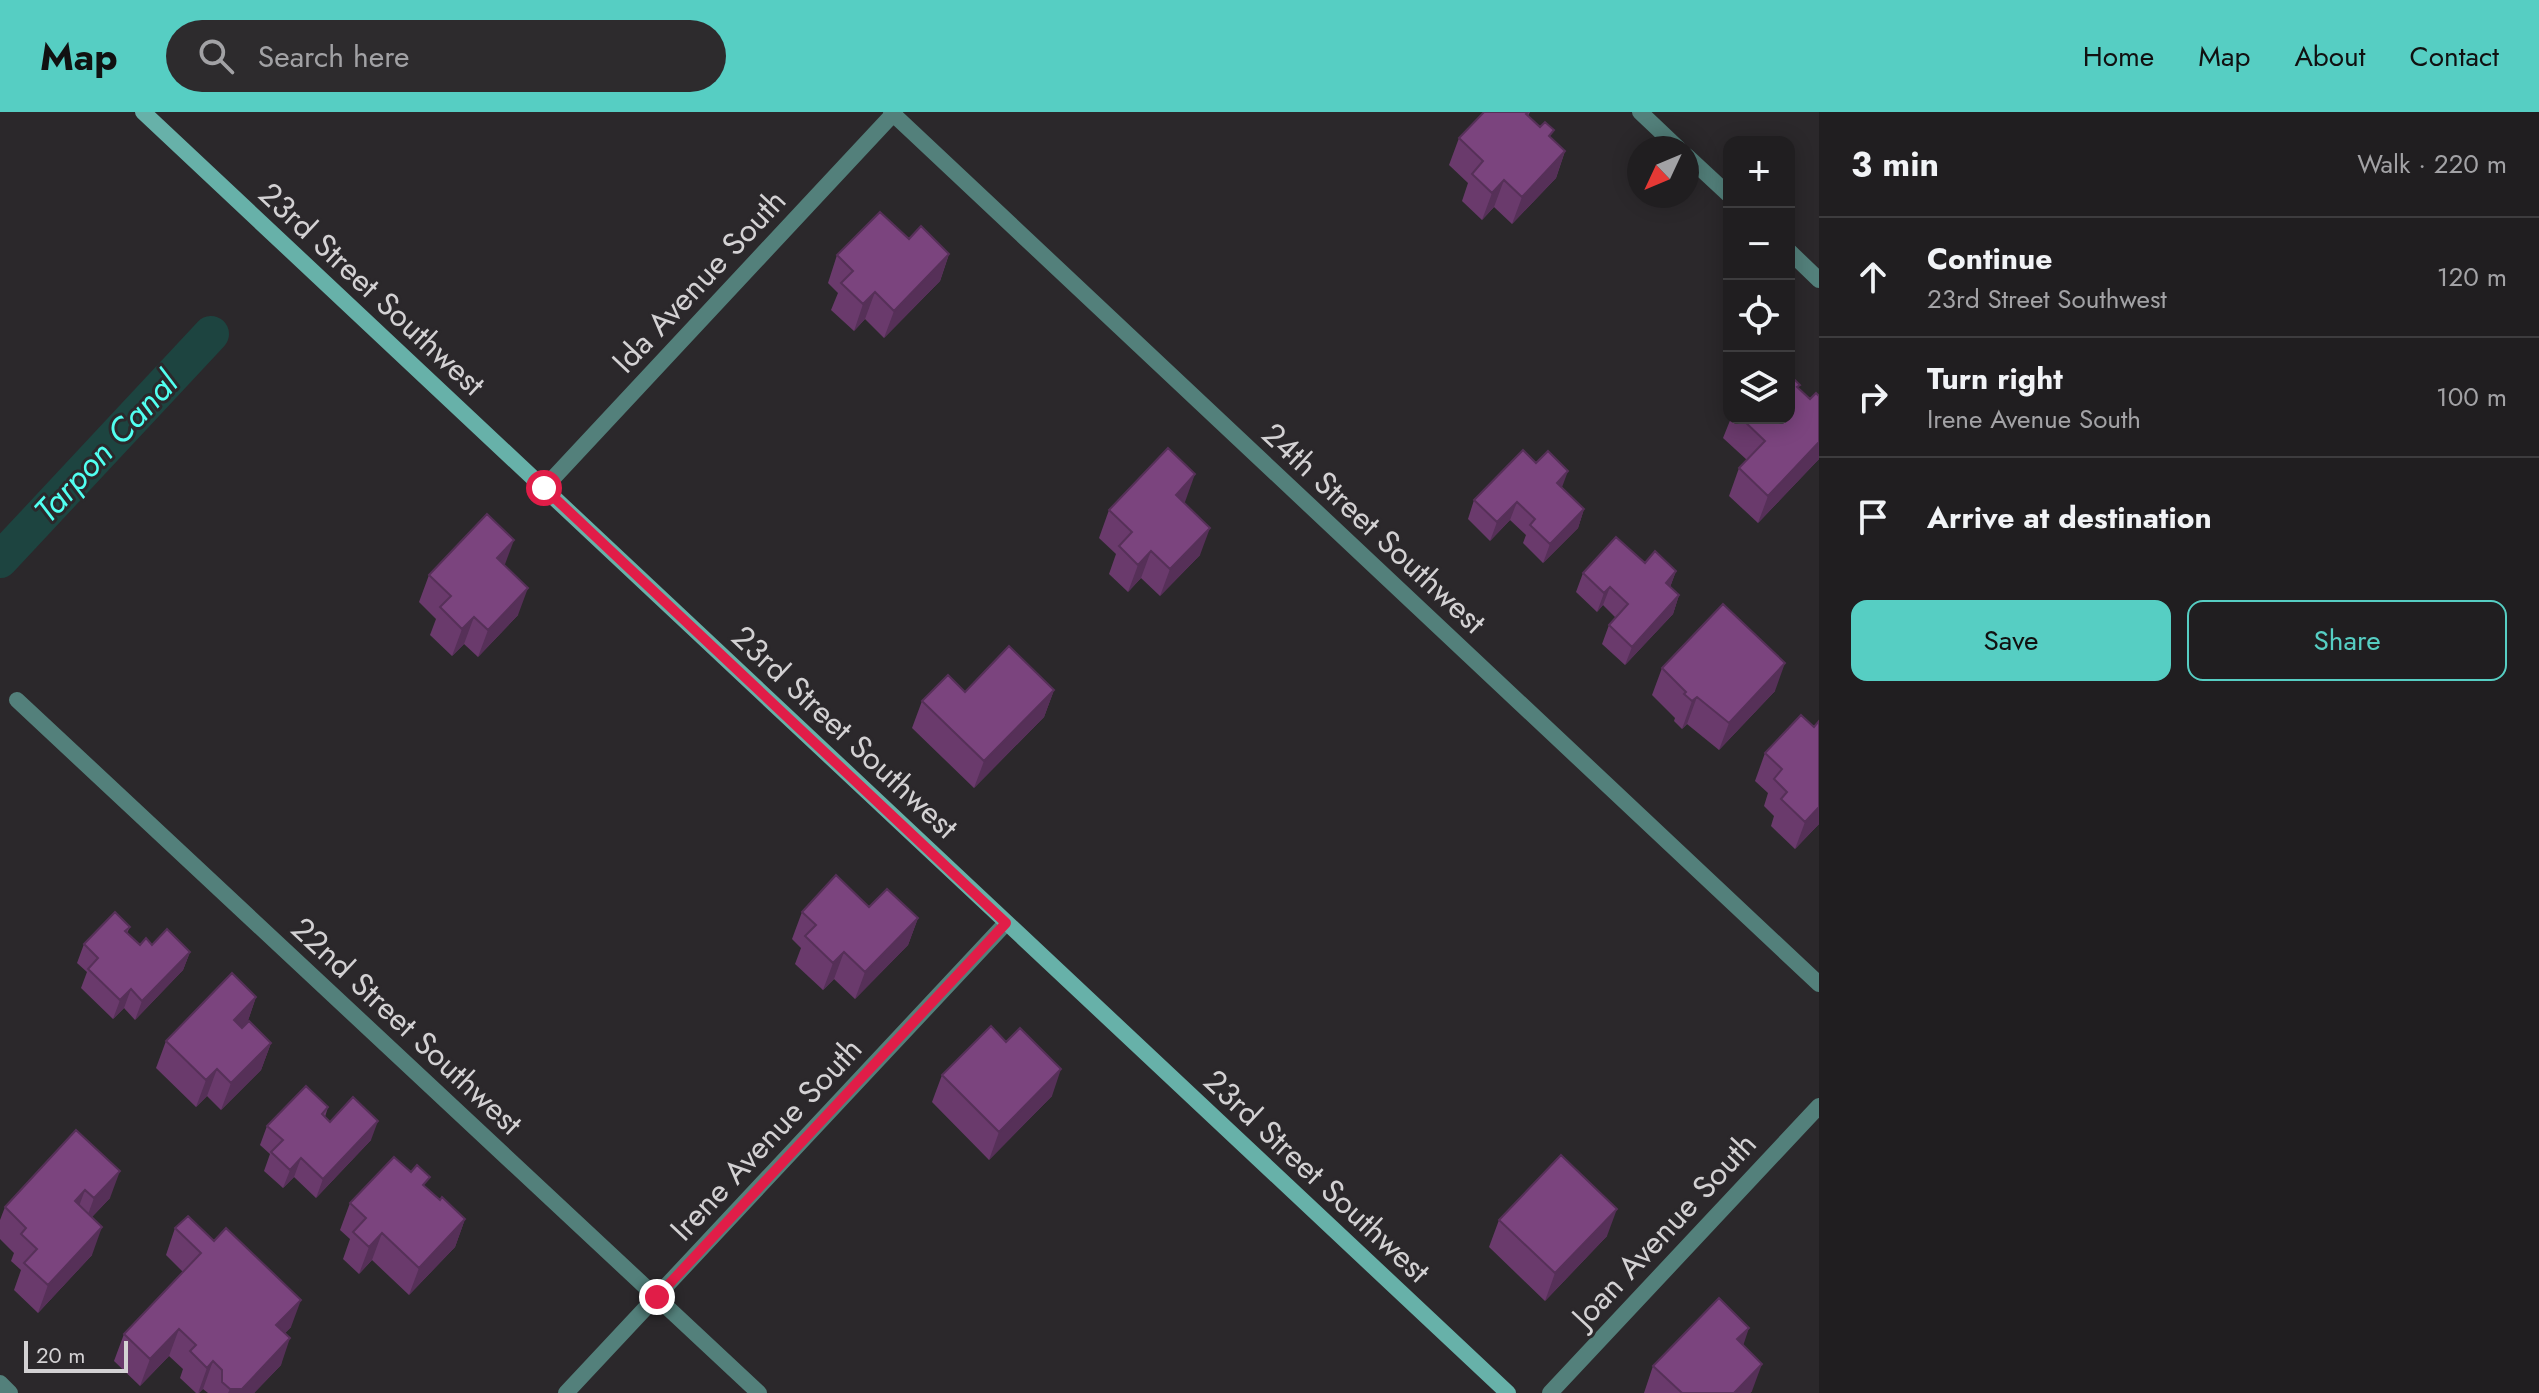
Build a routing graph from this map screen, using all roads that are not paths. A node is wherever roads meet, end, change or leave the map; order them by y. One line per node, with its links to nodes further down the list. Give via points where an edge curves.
1 (143, 112): 9 (street, 23rd Street Southwest)
2 (1640, 112): 4 (street)
3 (893, 113): 9 (street, Ida Avenue South); 12 (street, 24th Street Southwest)
4 (1665, 136)
5 (1699, 167): 6 (street)
6 (1723, 189)
7 (1795, 257): 8 (street)
8 (1819, 280)
9 (544, 488): 11 (street, 23rd Street Southwest)
10 (17, 700): 14 (street, 22nd Street Southwest)
11 (1006, 923): 14 (street, Irene Avenue South); 19 (street, 23rd Street Southwest)
12 (1819, 984)
13 (1819, 1106): 20 (street, Joan Avenue South)
14 (657, 1297): 17 (street, Irene Avenue South); 18 (street, 22nd Street Southwest)
15 (0, 1383): 16 (street)
16 (10, 1393)
17 (566, 1393)
18 (759, 1393)
19 (1508, 1393)
20 (1550, 1393)

